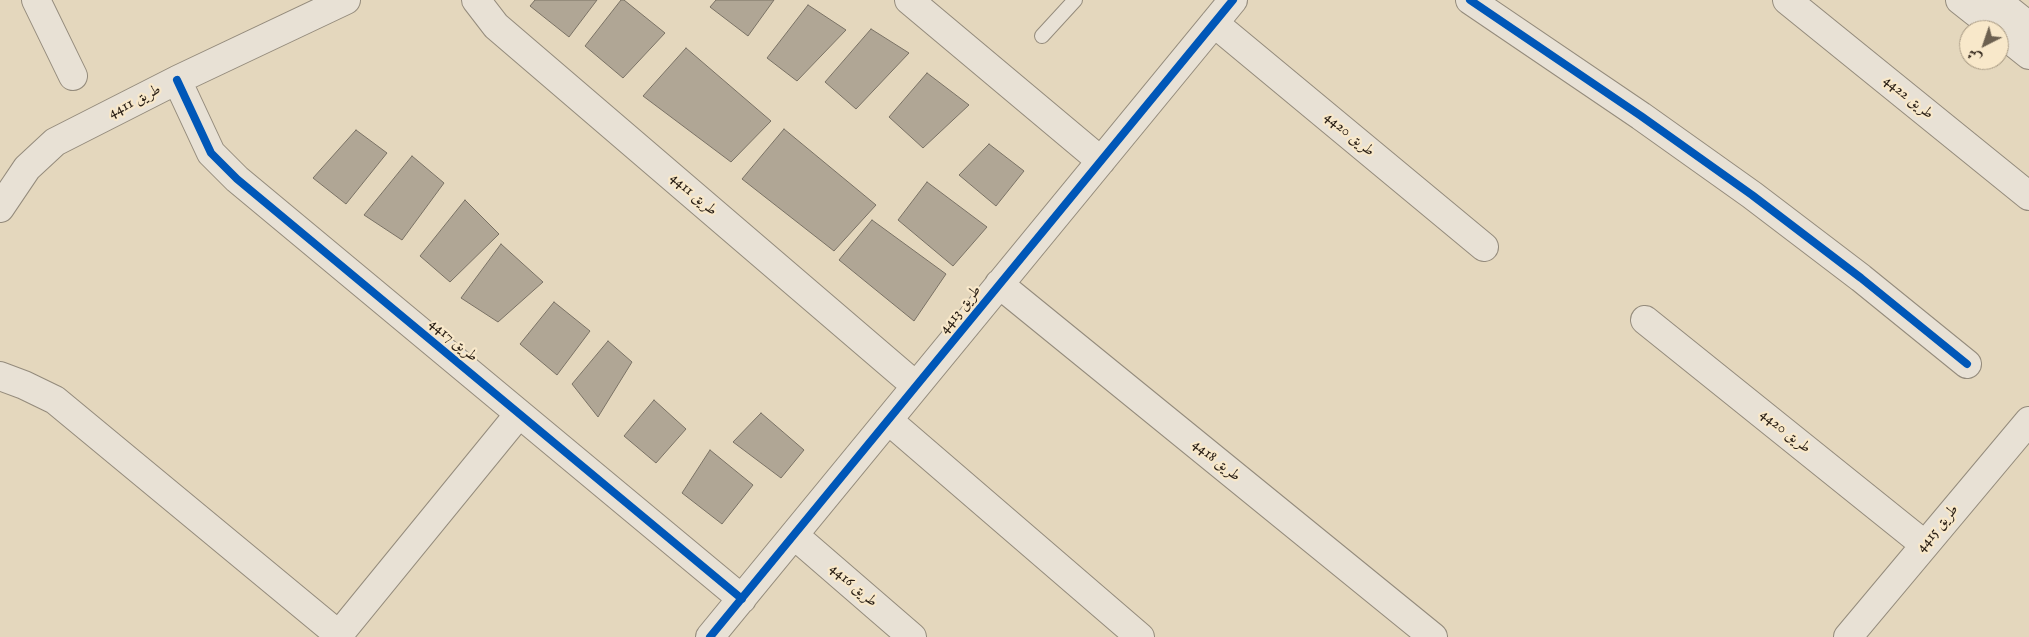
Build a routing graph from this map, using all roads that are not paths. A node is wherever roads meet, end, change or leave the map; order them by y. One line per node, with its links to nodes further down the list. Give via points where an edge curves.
1 (36, 0): 18 (street)
2 (346, 0): 11 (street, طريق 4411)
3 (476, 0): 28 (street, طريق 4411, via 496,26)
4 (909, 0): 20 (street)
5 (1074, 0): 15 (lane)
6 (1233, 0): 13 (street, طريق 4413)
7 (1470, 0): 26 (street, via 1752,195)
8 (1787, 0): 21 (street, طريق 4422)
9 (1960, 0): 12 (street)
10 (1996, 0): 14 (street)
11 (305, 8): 19 (street, طريق 4411)
12 (1985, 20)
13 (1214, 23): 20 (street, طريق 4413); 23 (street, طريق 4420)
14 (2029, 26)
15 (1042, 36)
16 (2009, 39): 17 (street)
17 (2029, 55)
18 (73, 76)
19 (178, 80): 22 (street, طريق 4411, via 55,142 27,168); 29 (street, طريق 4417, via 211,153 237,179)
20 (1101, 161): 24 (street, طريق 4413)
21 (2029, 196)
22 (0, 208)
23 (1484, 247)
24 (999, 284): 28 (street, طريق 4413); 39 (street, طريق 4418)
25 (1645, 320): 33 (street, طريق 4420)
26 (1967, 364)
27 (0, 376): 35 (street, via 54,400)
28 (916, 386): 30 (street, طريق 4413)
29 (519, 414): 34 (street, طريق 4417); 35 (street)
30 (888, 420): 32 (street, طريق 4413); 38 (street)
31 (2029, 421): 33 (street, طريق 4415)
32 (794, 535): 34 (street, طريق 4413); 37 (street, طريق 4416)
33 (1925, 544): 40 (street, طريق 4415)
34 (742, 599): 36 (street, طريق 4413)
35 (338, 636)
36 (710, 637)
37 (912, 637)
38 (1140, 637)
39 (1433, 637)
40 (1848, 637)

